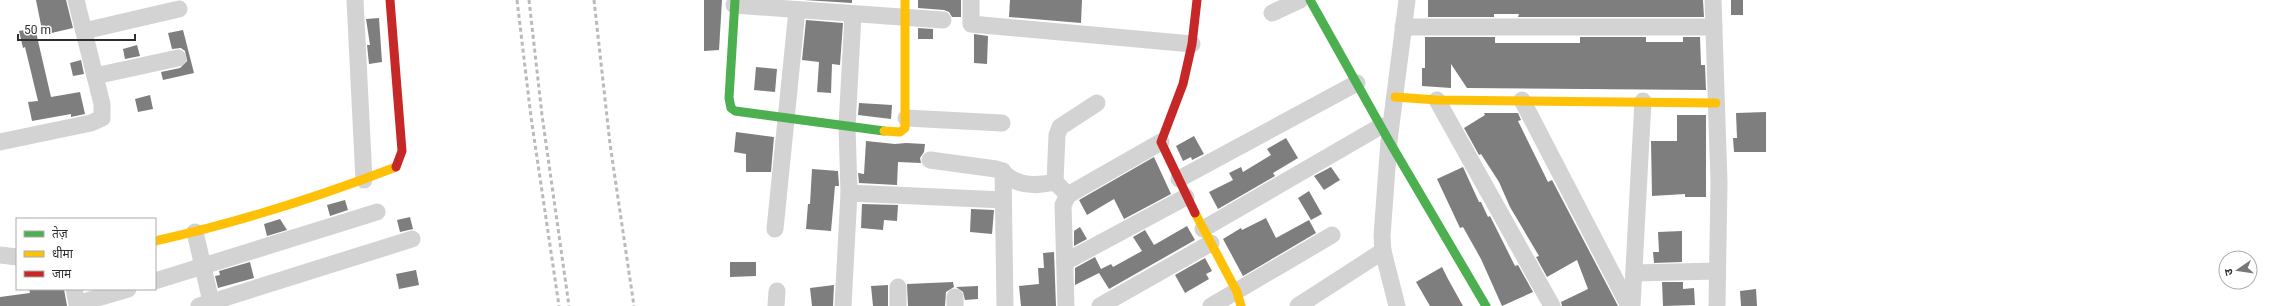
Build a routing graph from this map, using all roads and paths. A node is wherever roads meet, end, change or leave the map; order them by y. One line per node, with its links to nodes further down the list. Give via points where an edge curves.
1 (76, 0): 20 (street)
2 (355, 0): 42 (street)
3 (390, 0): 42 (street, via 402,151 396,167)
4 (905, 0): 16 (street)
5 (971, 0): 21 (street, via 971,24)
6 (1197, 0): 21 (street)
7 (1300, 0): 14 (street)
8 (1310, 0): 24 (street)
9 (1407, 0): 19 (street)
10 (1713, 0): 18 (street)
11 (734, 2): 13 (street); 31 (street, via 729,98 731,108 735,111)
12 (179, 9): 20 (street)
13 (797, 10): 15 (street); 31 (street)
14 (1272, 13)
15 (853, 14): 16 (street); 34 (street)
16 (905, 18): 17 (street); 32 (street)
17 (943, 20)
18 (1714, 26): 19 (street); 30 (street)
19 (1403, 27): 25 (street)
20 (84, 31): 23 (street)
21 (1192, 44): 38 (street, via 1182,84)
22 (178, 58): 23 (street)
23 (95, 76): 37 (street, via 102,118)
24 (1357, 83): 35 (street); 41 (street)
25 (1395, 97): 26 (street); 36 (street)
26 (1437, 100): 27 (street); 77 (street)
27 (1522, 100): 28 (street); 78 (street)
28 (1643, 101): 30 (street); 61 (street)
29 (1097, 103): 43 (street, via 1060,127 1057,135)
30 (1716, 103): 60 (street, via 1719,182)
31 (786, 117): 34 (street); 49 (street)
32 (906, 118): 33 (street); 34 (street, via 905,128 900,132)
33 (1002, 122)
34 (847, 126): 44 (street)
35 (1381, 126): 36 (street); 52 (street)
36 (1389, 141): 55 (street); 76 (street)
37 (0, 142)
38 (1161, 142): 41 (street); 45 (street)
39 (930, 160): 40 (street)
40 (1003, 171): 43 (street, via 1012,179 1029,184 1041,186); 47 (street)
41 (1179, 179): 46 (street)
42 (364, 180): 50 (street)
43 (1055, 182): 45 (street)
44 (849, 193): 47 (street); 69 (street)
45 (1068, 195): 58 (street, via 1063,205)
46 (1186, 197): 52 (street); 58 (street)
47 (1003, 200): 71 (street)
48 (376, 212): 59 (street)
49 (775, 229)
50 (195, 232): 54 (street); 59 (street)
51 (1332, 235): 66 (street)
52 (1207, 236): 66 (street); 73 (street)
53 (412, 239): 68 (street)
54 (156, 242)
55 (1383, 251): 67 (street); 75 (street)
56 (0, 255): 57 (street)
57 (16, 256)
58 (1064, 262): 72 (street)
59 (203, 268): 62 (street); 68 (street)
60 (1717, 272): 61 (street); 79 (street)
61 (1634, 273): 78 (street)
62 (156, 281)
63 (898, 287): 70 (street)
64 (74, 290): 65 (street, via 77,304)
65 (125, 290)
66 (1239, 299): 74 (street)
67 (1303, 304)
68 (207, 305)
69 (843, 306)
70 (898, 306)
71 (1005, 306)
72 (1066, 306)
73 (1100, 306)
74 (1211, 306)
75 (1398, 306)
76 (1486, 306)
77 (1552, 306)
78 (1631, 306)
79 (1717, 306)

